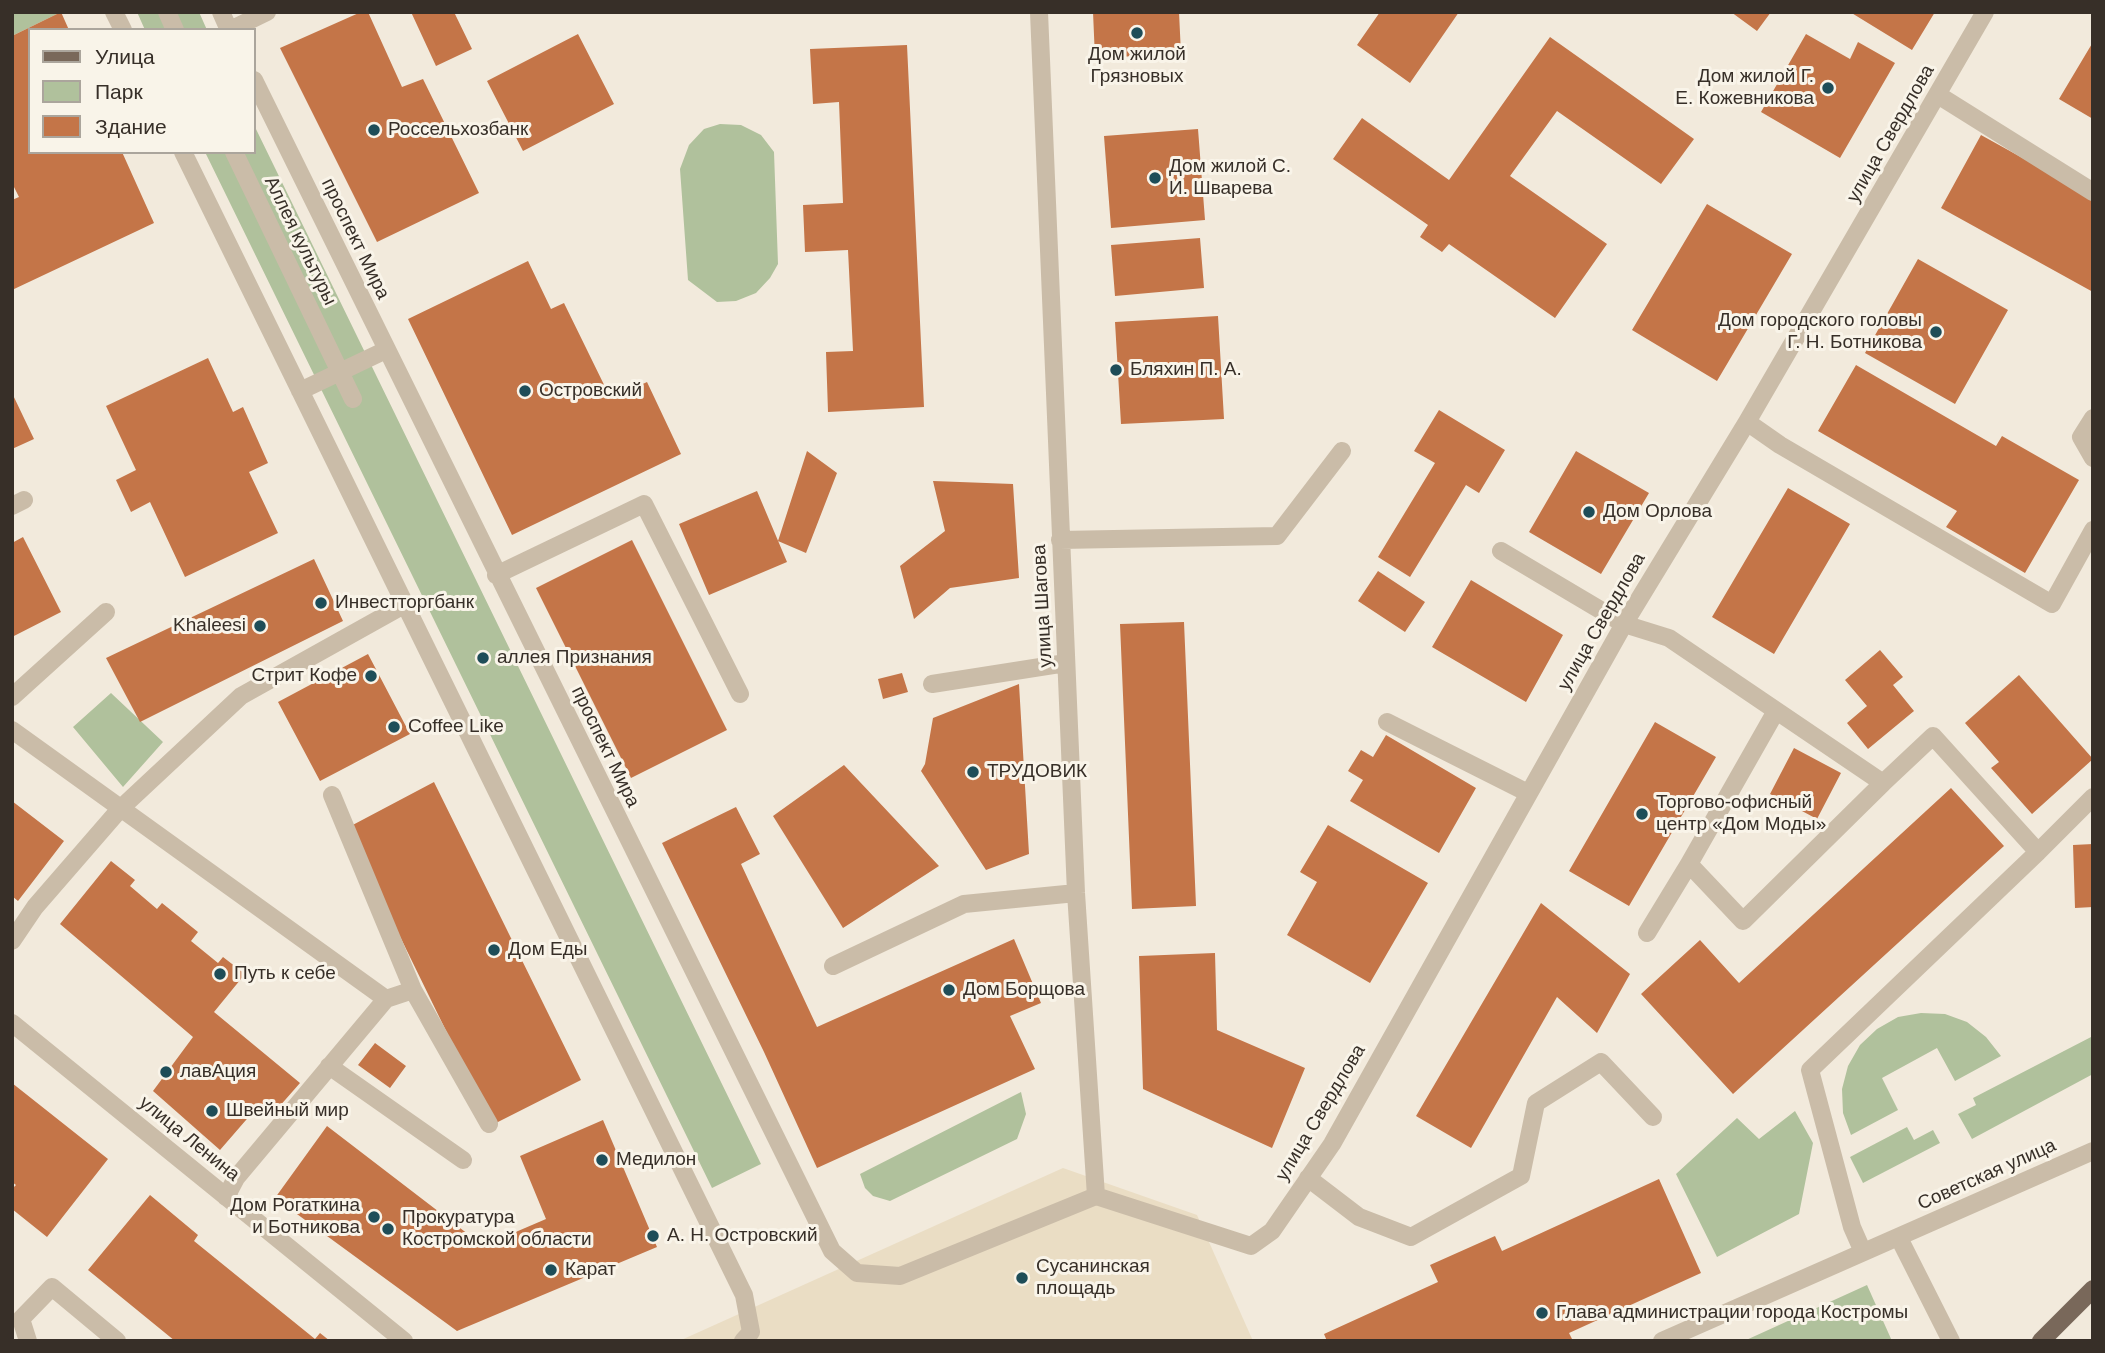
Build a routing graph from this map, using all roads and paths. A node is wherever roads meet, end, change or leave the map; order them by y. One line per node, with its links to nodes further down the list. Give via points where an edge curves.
1 (114, 12): 7 (street)
2 (167, 12): 8 (street)
3 (221, 12): 9 (street)
4 (267, 12): 10 (street)
5 (1039, 12): 25 (street, улица Шагова)
6 (1985, 12): 12 (street, улица Свердлова)
7 (121, 28)
8 (174, 28)
9 (228, 28)
10 (233, 28)
11 (256, 84): 16 (street, проспект Мира)
12 (1938, 95): 15 (street); 21 (street, улица Свердлова)
13 (184, 154): 18 (street)
14 (235, 154): 17 (street, Аллея культуры)
15 (2093, 192)
16 (386, 350): 17 (street); 27 (street, проспект Мира)
17 (340, 372): 18 (street); 19 (street, Аллея культуры)
18 (300, 391): 28 (street)
19 (353, 399)
20 (2093, 418): 23 (street, via 2081,436)
21 (1747, 422): 24 (street, via 2052,604); 30 (street, улица Свердлова)
22 (1342, 451): 25 (street, via 1277,536)
23 (2093, 458)
24 (2093, 530)
25 (1060, 540): 31 (street, улица Шагова)
26 (1501, 551): 30 (street)
27 (496, 575): 33 (street, via 644,504); 58 (street, проспект Мира, via 832,1251 857,1273 900,1276)
28 (404, 605): 42 (street, via 241,695); 63 (street, via 744,1295)
29 (106, 612): 34 (street)
30 (1624, 624): 35 (street, via 1669,638); 39 (street, улица Свердлова)
31 (1066, 663): 32 (street); 45 (street, улица Шагова)
32 (932, 684)
33 (740, 694)
34 (12, 697)
35 (1776, 711): 38 (street); 44 (street)
36 (1387, 722): 39 (street)
37 (12, 730): 42 (street)
38 (1883, 783): 43 (street, via 1933,736); 44 (street, via 1743,921)
39 (1528, 793): 57 (street, улица Свердлова, via 1332,1144)
40 (332, 795): 49 (street)
41 (2093, 797): 43 (street)
42 (120, 809): 47 (street, via 35,907); 50 (street)
43 (2038, 852): 61 (street, via 1810,1070 1852,1227)
44 (1689, 864): 46 (street)
45 (1076, 893): 48 (street, via 964,904); 58 (street, улица Шагова)
46 (1647, 933)
47 (12, 941)
48 (832, 966)
49 (413, 990): 50 (street); 54 (street)
50 (386, 999): 52 (street)
51 (12, 1023): 59 (street, улица Ленина)
52 (329, 1066): 56 (street); 59 (street, via 236,1178)
53 (1653, 1117): 57 (street, via 1601,1062 1536,1103 1521,1176 1411,1237 1359,1217)
54 (489, 1124)
55 (2093, 1151): 60 (street, Советская улица)
56 (463, 1160)
57 (1308, 1178): 58 (street, улица Свердлова, via 1272,1231 1251,1246)
58 (1096, 1196)
59 (226, 1197): 66 (street, улица Ленина)
60 (1899, 1238): 61 (street, Советская улица); 68 (street)
61 (1863, 1252): 67 (street, Советская улица)
62 (2093, 1289): 69 (main road)
63 (747, 1336)
64 (28, 1341): 65 (street, via 22,1319 52,1287)
65 (117, 1341)
66 (404, 1341)
67 (1662, 1341)
68 (1951, 1341)
69 (2040, 1341)

